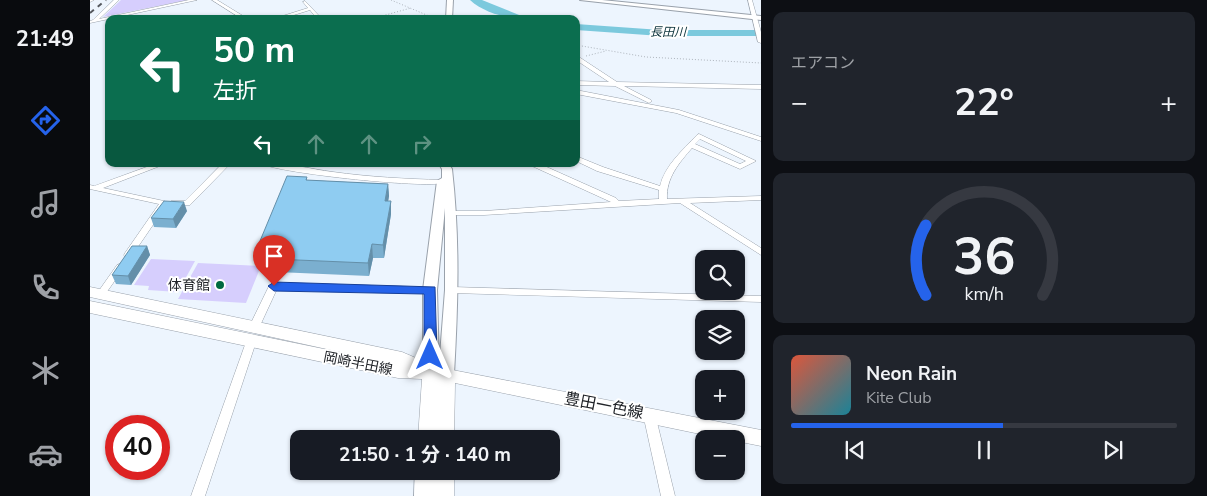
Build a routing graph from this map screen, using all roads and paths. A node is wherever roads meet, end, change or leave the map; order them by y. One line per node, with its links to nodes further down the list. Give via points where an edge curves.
1 (117, 0): 20 (street)
2 (196, 0): 11 (street)
3 (214, 0): 12 (street)
4 (391, 0): 9 (path)
5 (450, 0): 17 (street)
6 (583, 0): 18 (street)
7 (750, 0): 18 (street)
8 (305, 2): 10 (street)
9 (411, 8): 15 (path); 16 (path)
10 (310, 9): 13 (street); 14 (street)
11 (136, 15)
12 (239, 15)
13 (289, 15)
14 (316, 15)
15 (386, 15)
16 (427, 15)
17 (449, 15)
18 (758, 18): 21 (street)
19 (105, 20): 20 (street)
20 (90, 22)
21 (760, 40)
22 (580, 47): 23 (path)
23 (608, 51): 24 (path); 26 (path, via 646,57)
24 (580, 57)
25 (580, 60): 28 (street)
26 (761, 63)
27 (580, 83): 28 (street)
28 (616, 84): 29 (street); 31 (street)
29 (761, 87)
30 (580, 93): 31 (street)
31 (663, 108): 32 (street)
32 (761, 138)
33 (691, 145): 33 (street, via 699,136 752,160 740,166); 45 (street, via 670,169)
34 (580, 160): 45 (street)
35 (152, 167): 44 (street)
36 (223, 167): 49 (street, via 187,203)
37 (282, 167): 42 (street)
38 (311, 167): 42 (street)
39 (444, 167): 43 (street)
40 (446, 167): 51 (street)
41 (542, 167): 50 (street)
42 (309, 172): 43 (street)
43 (442, 182): 53 (street)
44 (92, 188): 49 (street)
45 (663, 189): 48 (street)
46 (761, 198): 47 (street)
47 (680, 200): 48 (street); 52 (street)
48 (663, 201): 50 (street)
49 (164, 203): 56 (street)
50 (617, 204): 51 (street, via 484,213)
51 (452, 212): 54 (street)
52 (761, 252)
53 (430, 290): 57 (street, via 274,286); 58 (street)
54 (452, 290): 55 (street); 58 (street)
55 (761, 299)
56 (93, 302): 57 (main road, 岡崎半田線)
57 (253, 334): 58 (main road, 岡崎半田線, via 398,371); 65 (street)
58 (438, 373): 59 (main road, 豊田一色線); 60 (main road); 61 (main road)
59 (649, 414): 62 (main road, 豊田一色線); 68 (street)
60 (428, 430)
61 (444, 430)
62 (761, 438)
63 (425, 480): 66 (main road)
64 (444, 480): 67 (main road)
65 (198, 496)
66 (424, 496)
67 (444, 496)
68 (668, 496)

